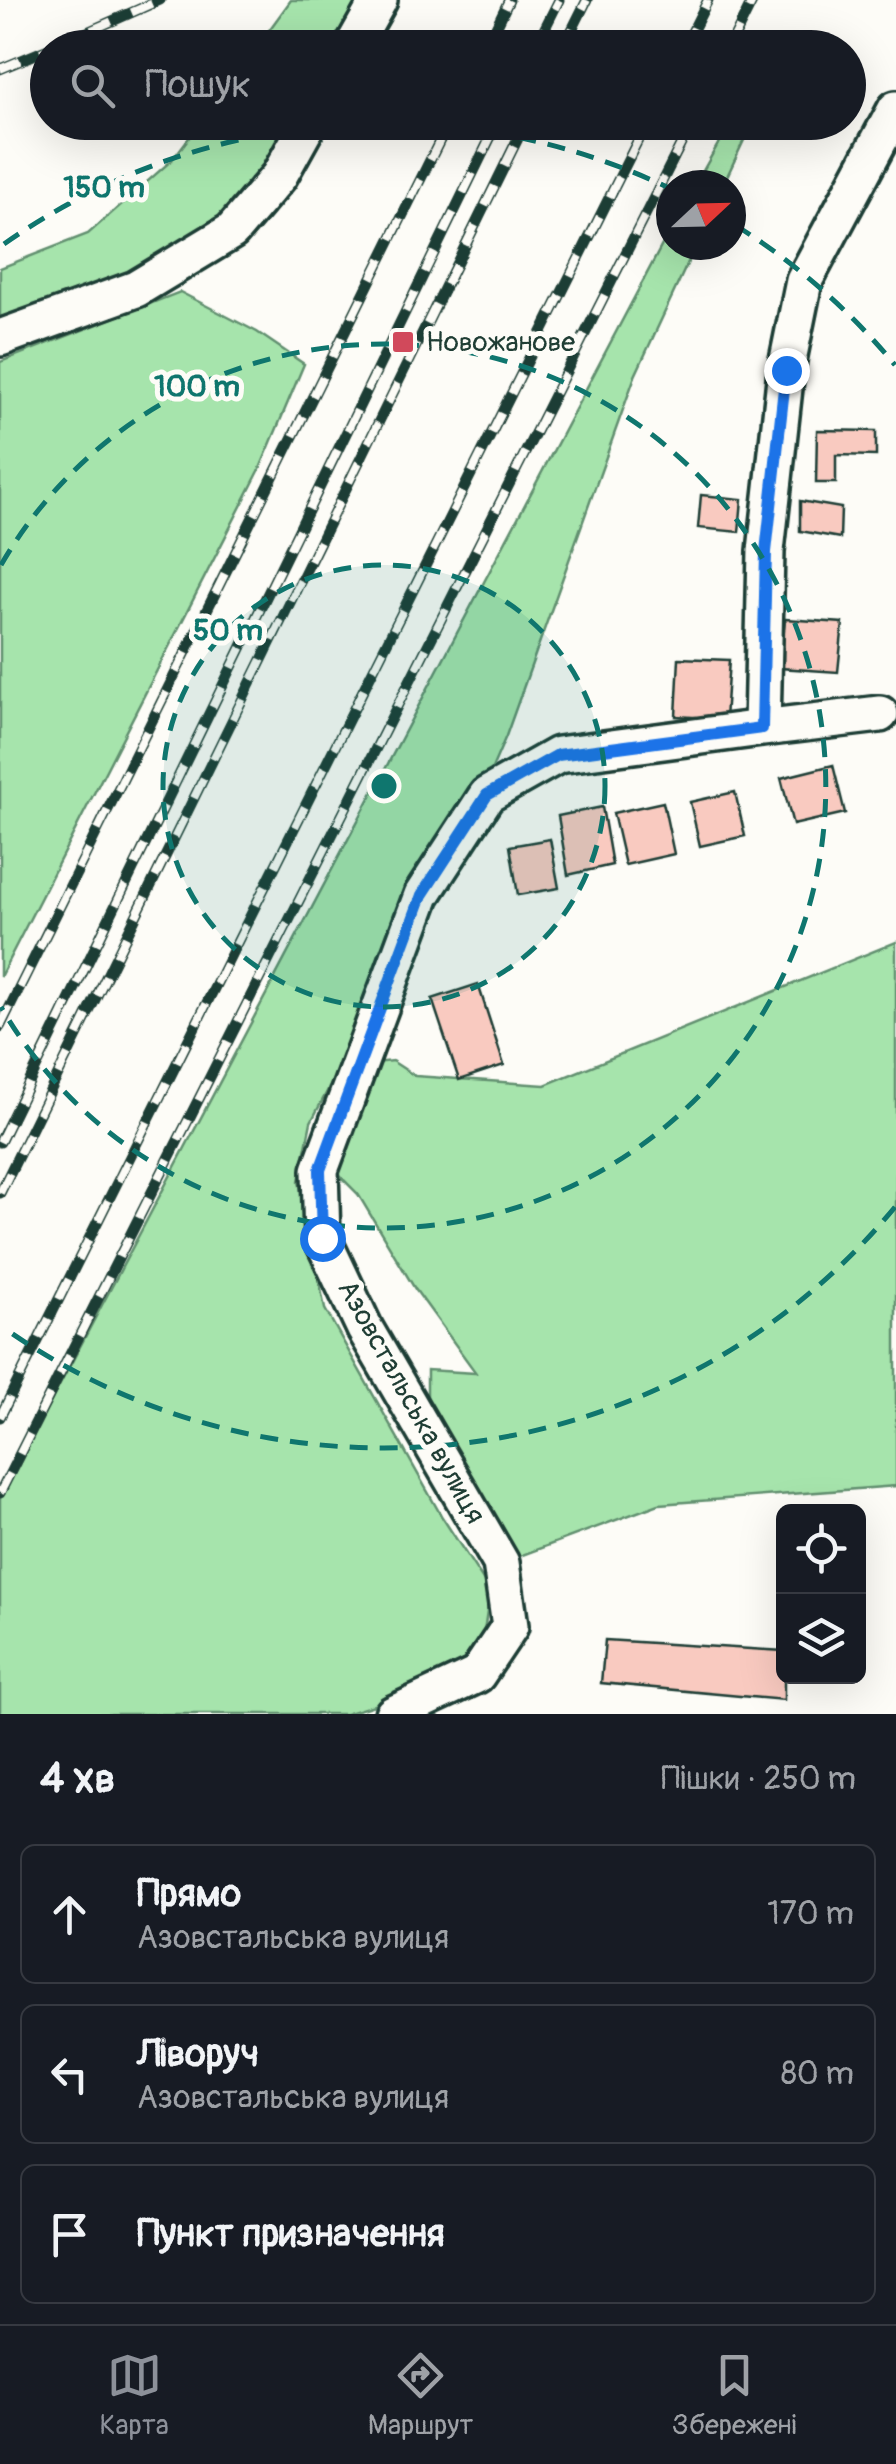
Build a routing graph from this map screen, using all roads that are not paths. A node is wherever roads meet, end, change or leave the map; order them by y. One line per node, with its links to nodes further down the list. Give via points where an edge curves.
1 (380, 0): 2 (street)
2 (362, 30)
3 (896, 109): 7 (street, via 804,280 786,370 766,552)
4 (299, 140): 5 (street, via 279,176 232,230 136,289)
5 (0, 338)
6 (880, 714): 7 (street, Азовстальська вулиця)
7 (762, 728): 8 (street, Азовстальська вулиця, via 558,755 487,795 422,895 320,1170 322,1238 365,1328 501,1562 510,1626 477,1675)
8 (393, 1714)

